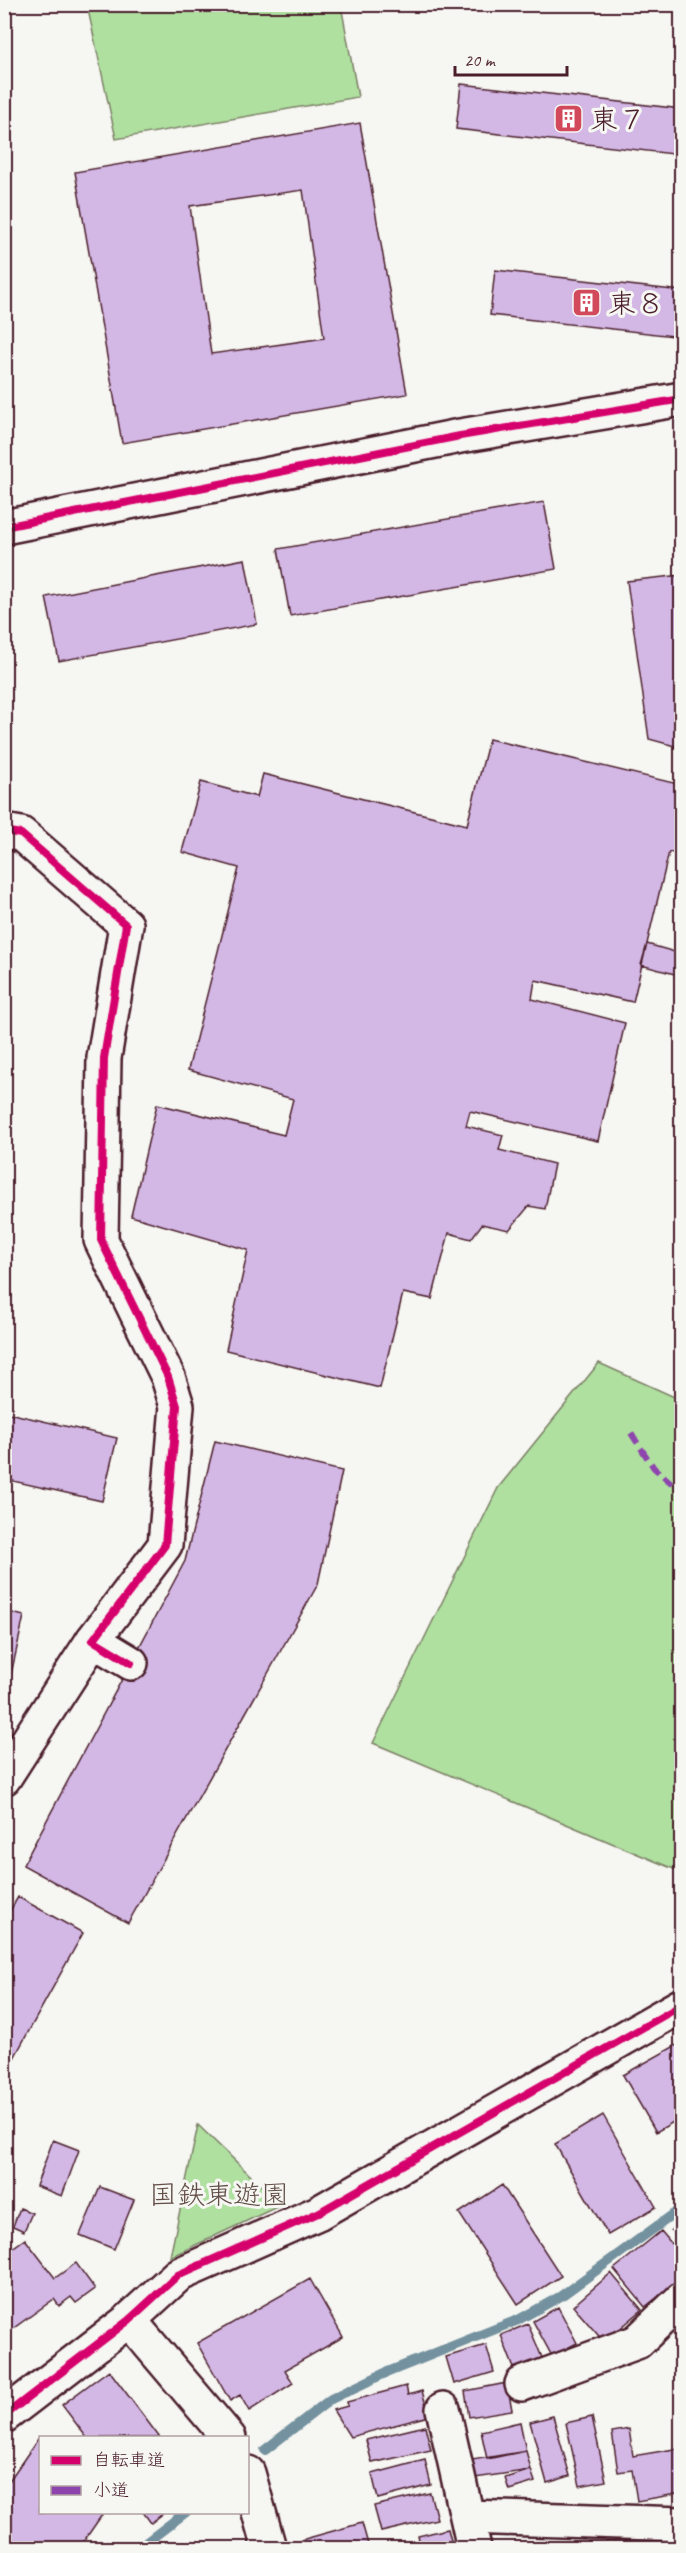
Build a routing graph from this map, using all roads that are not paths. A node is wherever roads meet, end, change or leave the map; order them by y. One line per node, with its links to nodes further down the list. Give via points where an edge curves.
1 (681, 399): 2 (street, via 460,436)
2 (4, 527)
3 (4, 831): 4 (street, via 21,834 126,925 104,1058 101,1240 168,1377 177,1406 165,1545)
4 (93, 1640): 5 (street); 6 (street)
5 (131, 1663)
6 (4, 1778)
7 (681, 2005): 9 (street, via 318,2213 178,2275)
8 (681, 2299): 10 (street, via 637,2342)
9 (129, 2320): 12 (street); 13 (street)
10 (522, 2384)
11 (443, 2409): 16 (street)
12 (4, 2416)
13 (227, 2436)
14 (249, 2477): 18 (street)
15 (681, 2524): 17 (street)
16 (471, 2533): 17 (street)
17 (630, 2535)
18 (269, 2548)

